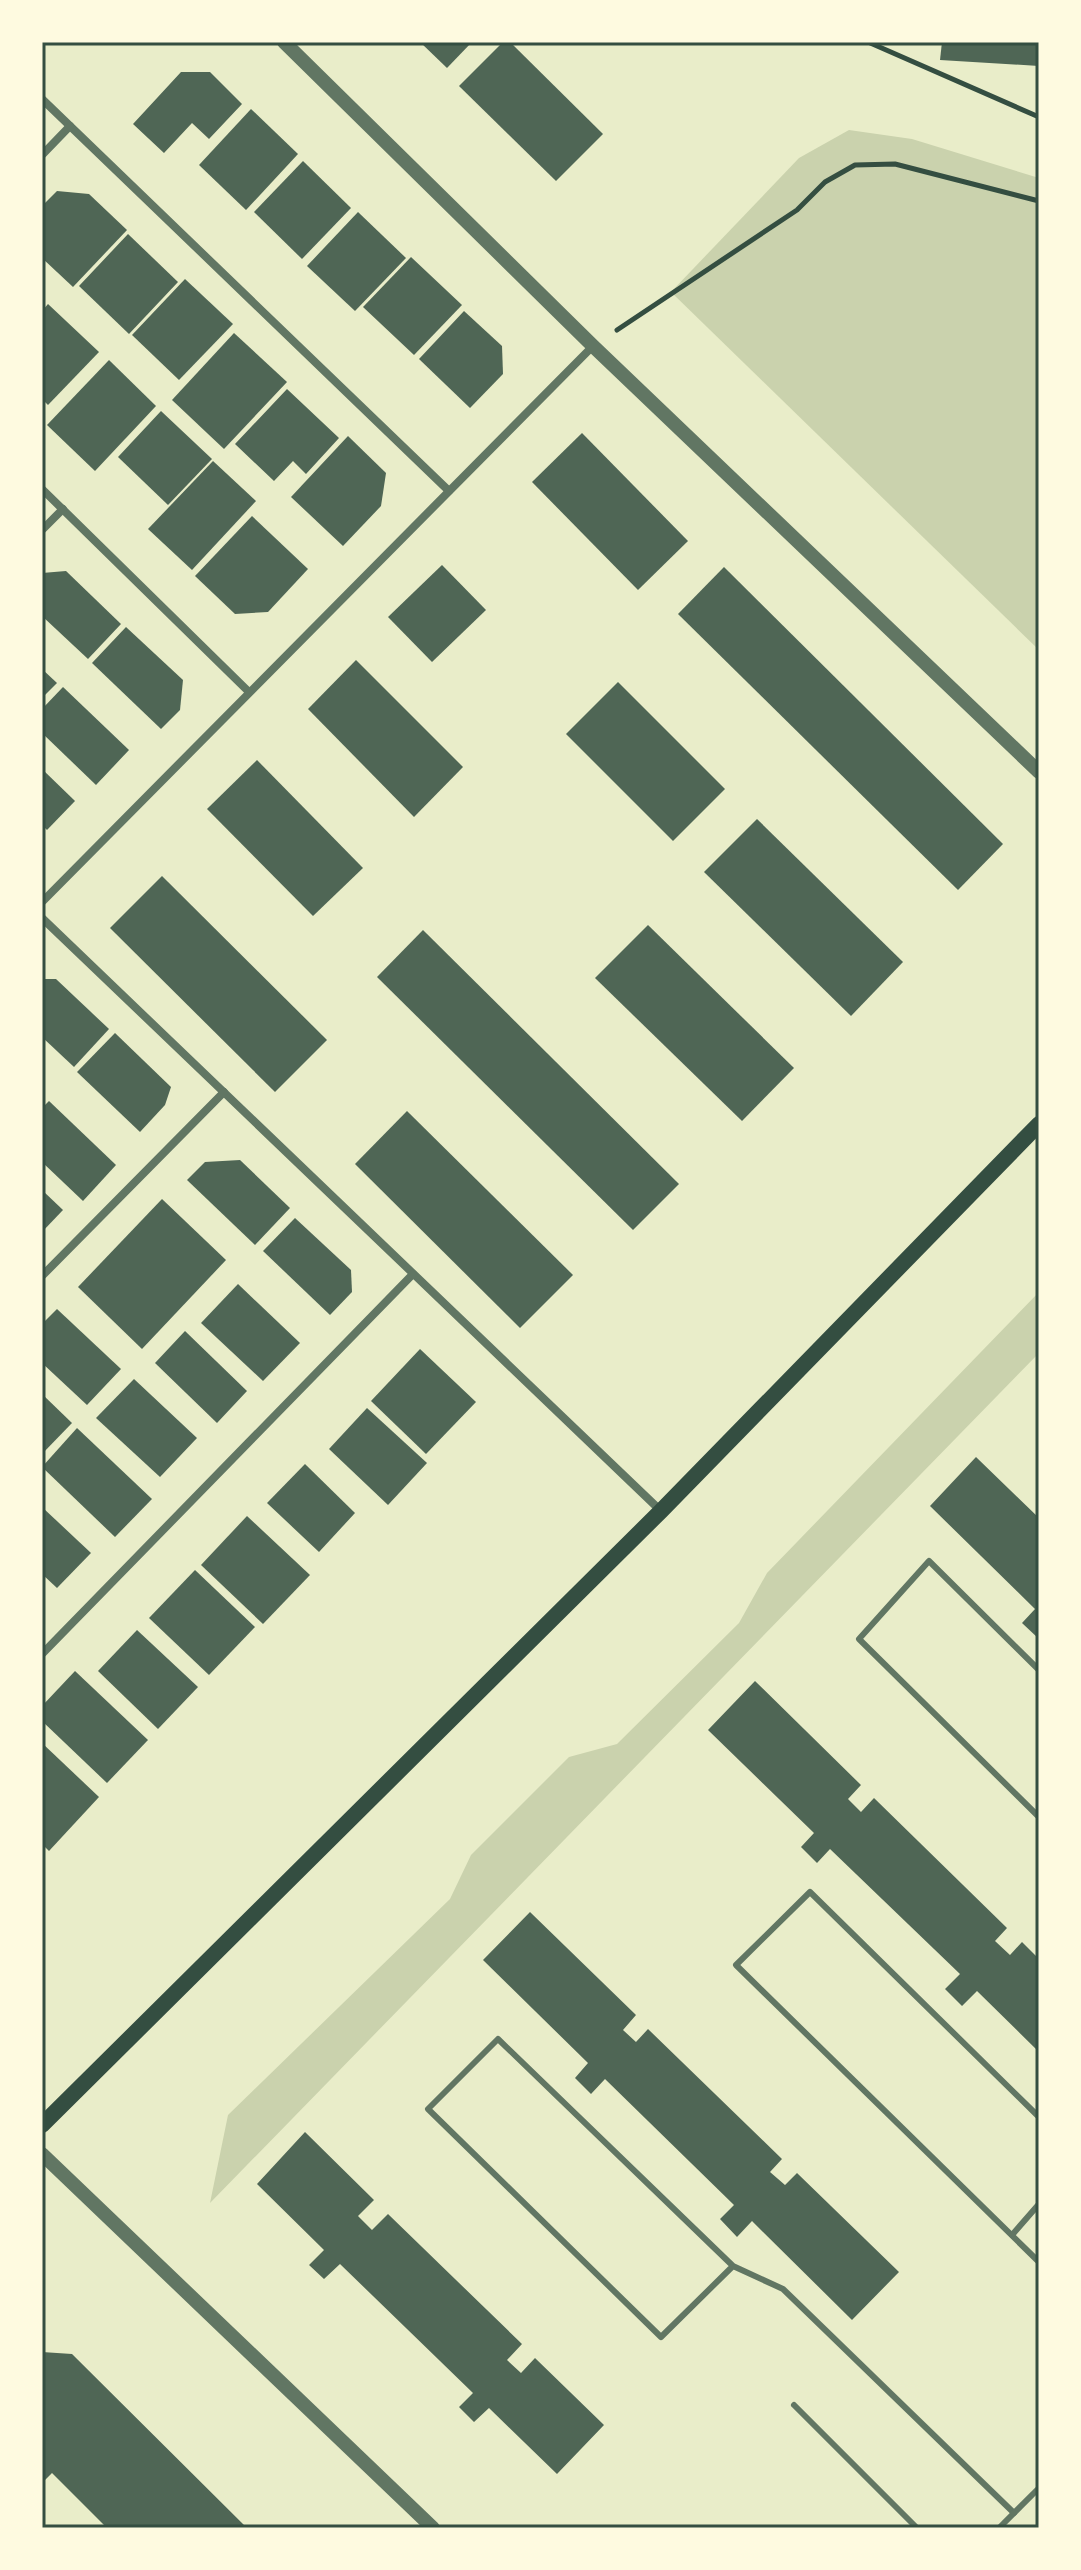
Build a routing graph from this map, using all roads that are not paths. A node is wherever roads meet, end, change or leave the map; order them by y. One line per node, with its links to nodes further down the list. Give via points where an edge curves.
1 (284, 42): 5 (street)
2 (42, 99): 3 (street)
3 (70, 126): 4 (street); 7 (street)
4 (42, 155)
5 (593, 346): 7 (street); 11 (street)
6 (42, 489): 8 (street)
7 (449, 491): 10 (street)
8 (63, 509): 9 (street); 10 (street)
9 (42, 530)
10 (249, 692): 12 (street)
11 (1039, 772)
12 (42, 902)
13 (42, 918): 14 (street)
14 (224, 1092): 16 (street); 17 (street)
15 (1039, 1124): 18 (main road)
16 (413, 1274): 18 (street); 19 (street)
17 (42, 1276)
18 (661, 1511): 23 (main road)
19 (42, 1654)
20 (1039, 1670): 21 (lane, via 929,1561 859,1639)
21 (1039, 1817)
22 (1039, 2117): 26 (lane, via 810,1892 736,1965)
23 (42, 2125)
24 (42, 2154): 32 (street)
25 (1039, 2204): 26 (lane)
26 (1012, 2235): 27 (lane)
27 (1039, 2262)
28 (733, 2266): 28 (lane, via 498,2039 428,2109 661,2337); 31 (lane, via 783,2289)
29 (794, 2405): 33 (lane)
30 (1039, 2488): 31 (lane)
31 (1014, 2513): 34 (lane)
32 (433, 2528)
33 (917, 2528)
34 (999, 2528)

